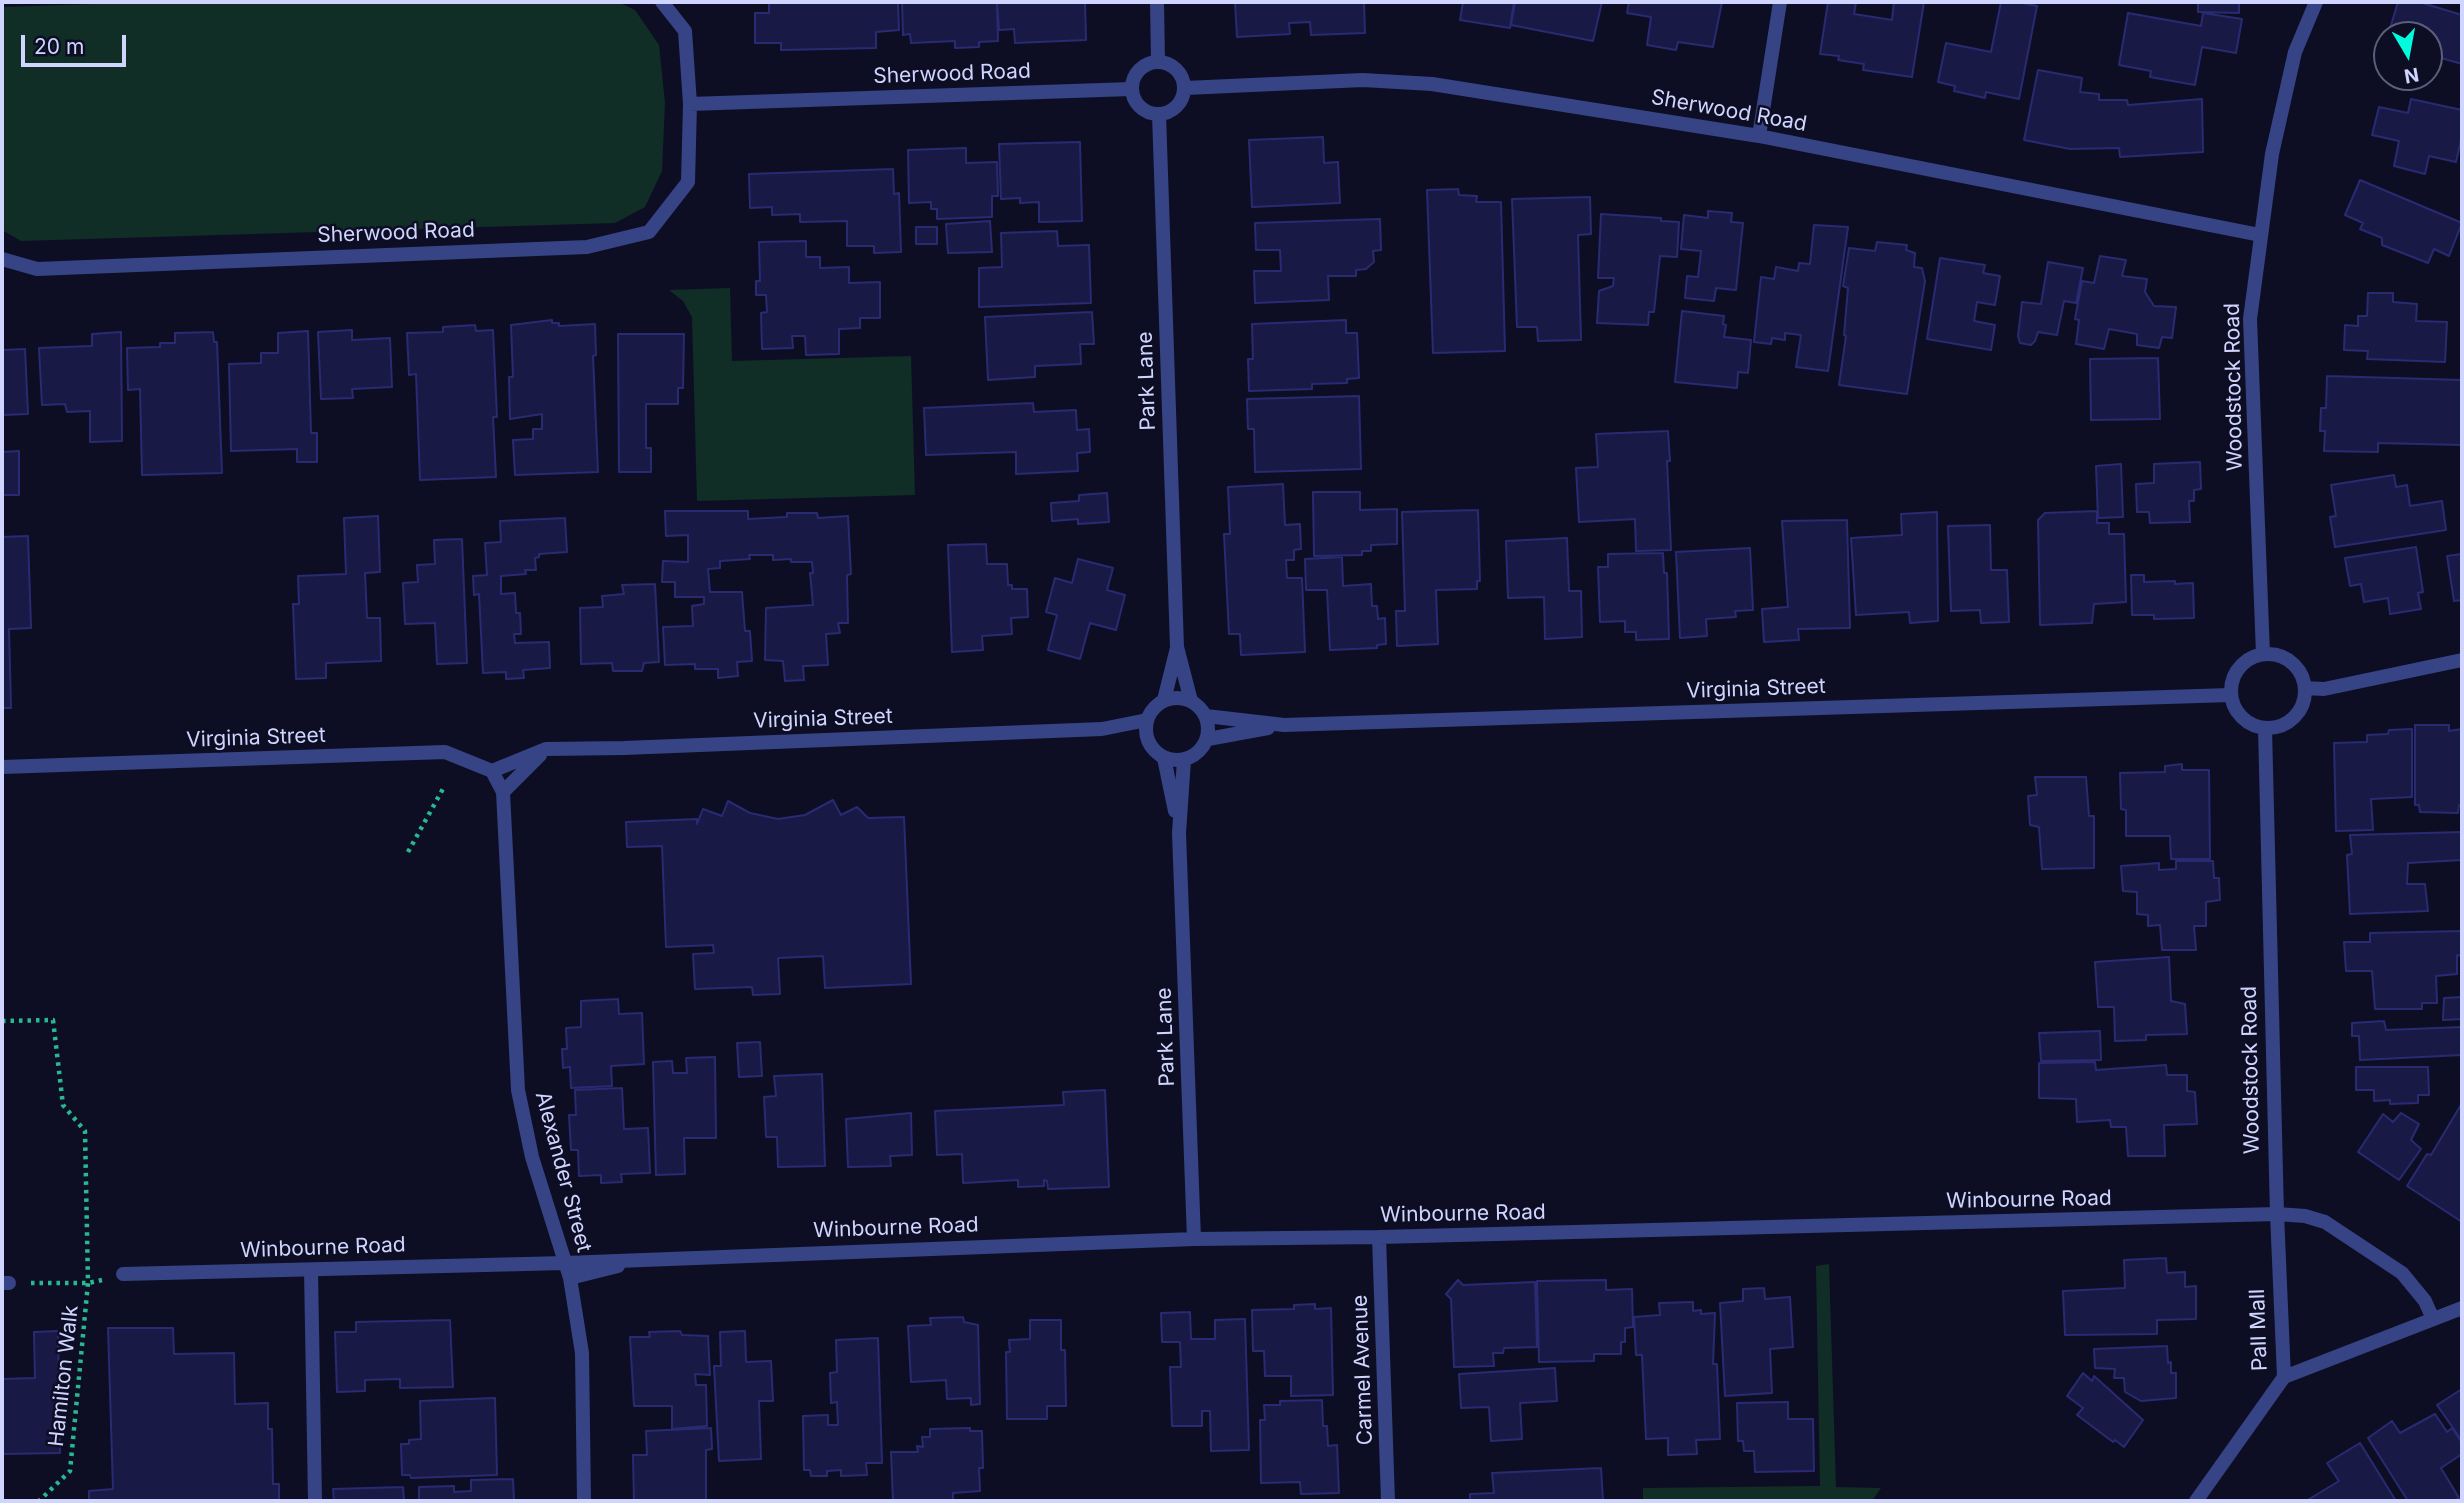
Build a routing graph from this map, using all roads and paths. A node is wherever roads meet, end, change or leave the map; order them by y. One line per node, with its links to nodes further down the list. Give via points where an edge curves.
1 (662, 2): 8 (street, Sherwood Road, via 685,31)
2 (1157, 2): 5 (street)
3 (1780, 2): 10 (street)
4 (2316, 2): 11 (street, Woodstock Road, via 2295,52)
5 (1158, 61): 6 (street, via 1177,69); 7 (street, via 1139,70)
6 (1185, 88): 9 (street, via 1177,106); 10 (street, Sherwood Road, via 1363,80 1432,84)
7 (1131, 89): 8 (street, Sherwood Road); 9 (street, via 1140,107)
8 (690, 104): 12 (street, Sherwood Road, via 688,182 649,232 587,247 37,269)
9 (1159, 114): 13 (street, Park Lane)
10 (1759, 136): 11 (street, Sherwood Road)
11 (2260, 235): 14 (street, Woodstock Road, via 2250,319)
12 (2, 259)
13 (1177, 647): 18 (street, Park Lane); 19 (street, Park Lane)
14 (2263, 654): 16 (street, via 2291,662); 17 (street, via 2238,668)
15 (2462, 660): 16 (street, via 2324,689)
16 (2305, 688): 23 (street, via 2294,717)
17 (2230, 695): 22 (street, Virginia Street); 23 (street, via 2242,718)
18 (1164, 700): 19 (street); 21 (street)
19 (1191, 701): 20 (street)
20 (1206, 716): 22 (street, Virginia Street); 26 (street)
21 (1147, 720): 24 (street, Virginia Street); 25 (street)
22 (1284, 725): 26 (street, Virginia Street)
23 (2265, 728): 37 (street, Woodstock Road)
24 (1102, 729): 25 (street, Virginia Street); 27 (street, Virginia Street)
25 (1147, 737): 28 (street)
26 (1208, 739): 29 (street, via 1202,749)
27 (546, 749): 31 (street, Virginia Street); 33 (street)
28 (1164, 758): 29 (street); 34 (street, Park Lane)
29 (1184, 760): 34 (street, Park Lane)
30 (2, 767): 31 (street, Virginia Street, via 445,752)
31 (492, 771): 33 (street, Alexander Street)
32 (444, 786): 35 (path)
33 (503, 792): 41 (street, Alexander Street, via 518,1090 532,1157)
34 (1179, 833): 39 (street, Park Lane)
35 (408, 852)
36 (2, 1021): 46 (path, Hamilton Walk, via 53,1020 63,1105 85,1131)
37 (2277, 1214): 38 (street, Winbourne Road); 48 (street, via 2325,1222 2402,1273); 49 (street, Pall Mall)
38 (1379, 1237): 39 (street, Winbourne Road); 53 (street, Carmel Avenue)
39 (1194, 1239): 40 (street, Winbourne Road)
40 (650, 1258): 41 (street, Winbourne Road); 44 (street, Winbourne Road)
41 (570, 1262): 42 (street, Winbourne Road); 44 (street, Alexander Street)
42 (311, 1270): 43 (street, Winbourne Road); 51 (street)
43 (123, 1274): 46 (path)
44 (570, 1278): 52 (street, Alexander Street, via 582,1353)
45 (6, 1283): 46 (path)
46 (88, 1283): 50 (path, Hamilton Walk, via 70,1471)
47 (2462, 1308): 48 (street)
48 (2433, 1319): 49 (street)
49 (2284, 1377): 54 (street, Pall Mall)
50 (39, 1501)
51 (315, 1501)
52 (584, 1501)
53 (1388, 1501)
54 (2196, 1501)

